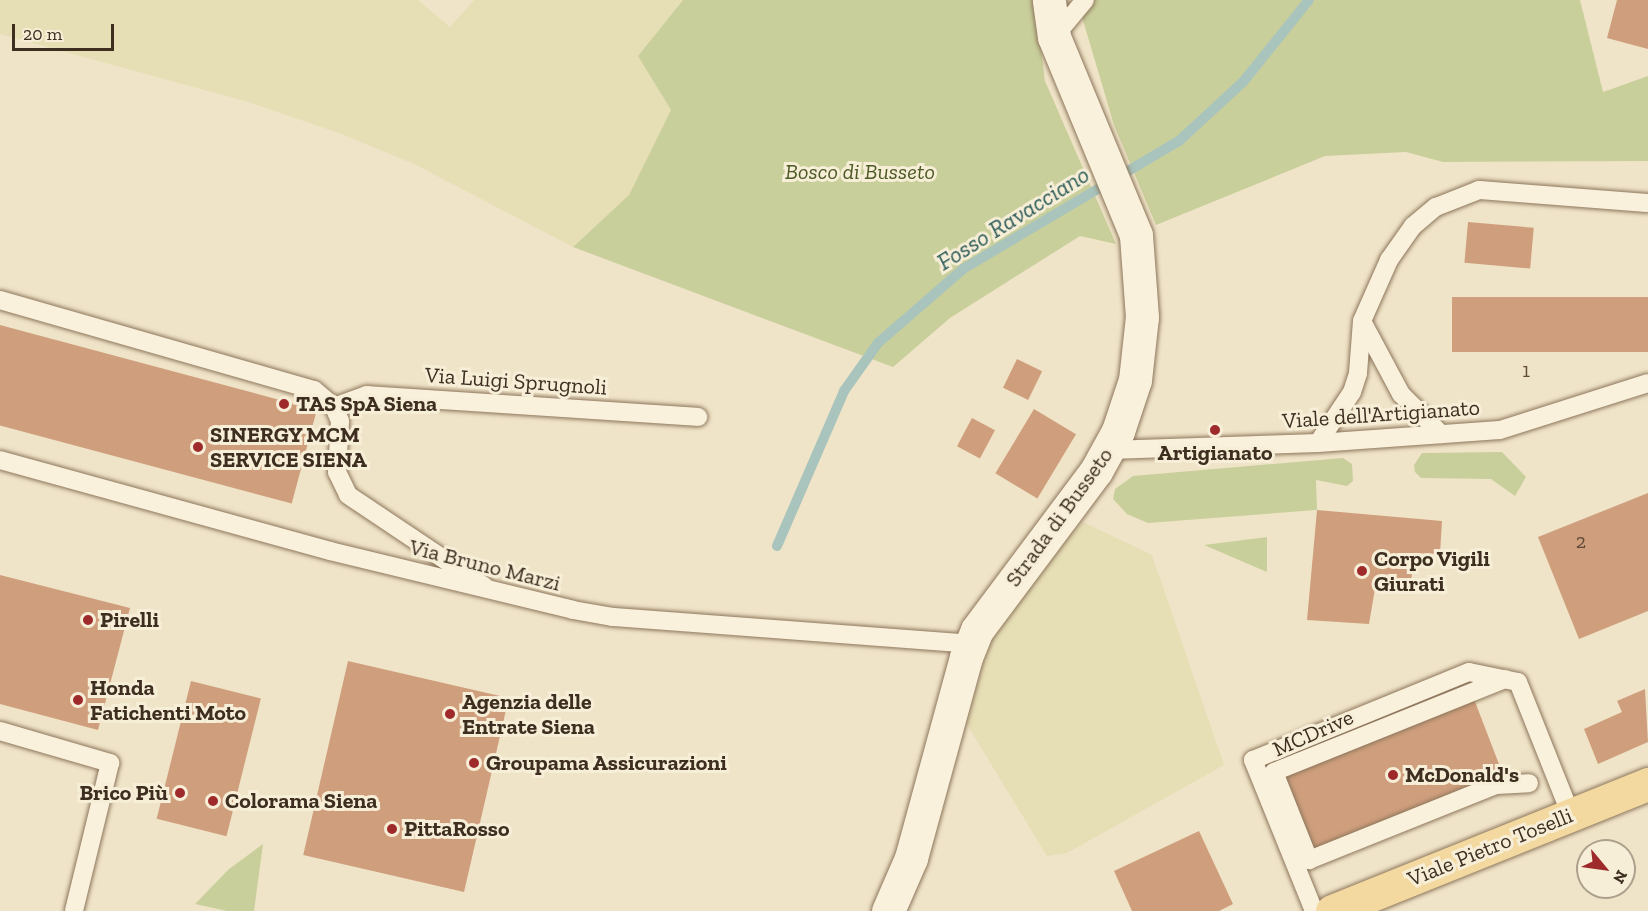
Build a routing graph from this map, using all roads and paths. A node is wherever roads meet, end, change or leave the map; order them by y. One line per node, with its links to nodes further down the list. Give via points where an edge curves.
1 (1049, 0): 3 (street, Strada di Busseto)
2 (1084, 0): 3 (lane)
3 (1054, 37): 12 (street, Strada di Busseto, via 1130,213 1140,261 1140,341 1131,397)
4 (1648, 203): 6 (lane, via 1507,190 1466,193 1436,207 1404,237)
5 (0, 300): 8 (lane, via 302,386 323,396)
6 (1362, 321): 10 (lane, via 1401,394); 11 (lane, via 1358,374 1352,392)
7 (1648, 382): 10 (lane, Viale dell'Artigianato, via 1500,430)
8 (334, 407): 9 (lane, Via Luigi Sprugnoli, via 367,395); 14 (lane, via 340,421 337,472 348,495)
9 (698, 417)
10 (1441, 434): 11 (lane, Viale dell'Artigianato)
11 (1318, 443): 12 (lane, Viale dell'Artigianato)
12 (1109, 450): 15 (street, Strada di Busseto, via 989,613)
13 (0, 460): 14 (lane, Via Bruno Marzi)
14 (496, 594): 15 (lane, Via Bruno Marzi, via 613,617)
15 (971, 644): 22 (street, Strada di Busseto)
16 (1512, 681): 18 (lane); 19 (lane, MCDrive, via 1274,772 1309,860 1496,784); 23 (lane, via 1469,672 1253,760)
17 (0, 731): 24 (lane, via 110,763)
18 (1554, 773): 19 (lane); 21 (lane)
19 (1529, 783): 23 (lane)
20 (1647, 786): 21 (main road, Viale Pietro Toselli)
21 (1571, 815): 28 (main road, Viale Pietro Toselli)
22 (911, 858): 25 (street, Strada di Busseto); 26 (street, Strada di Busseto)
23 (1300, 876): 27 (lane)
24 (74, 911)
25 (888, 911)
26 (910, 911)
27 (1314, 911)
28 (1332, 911)

